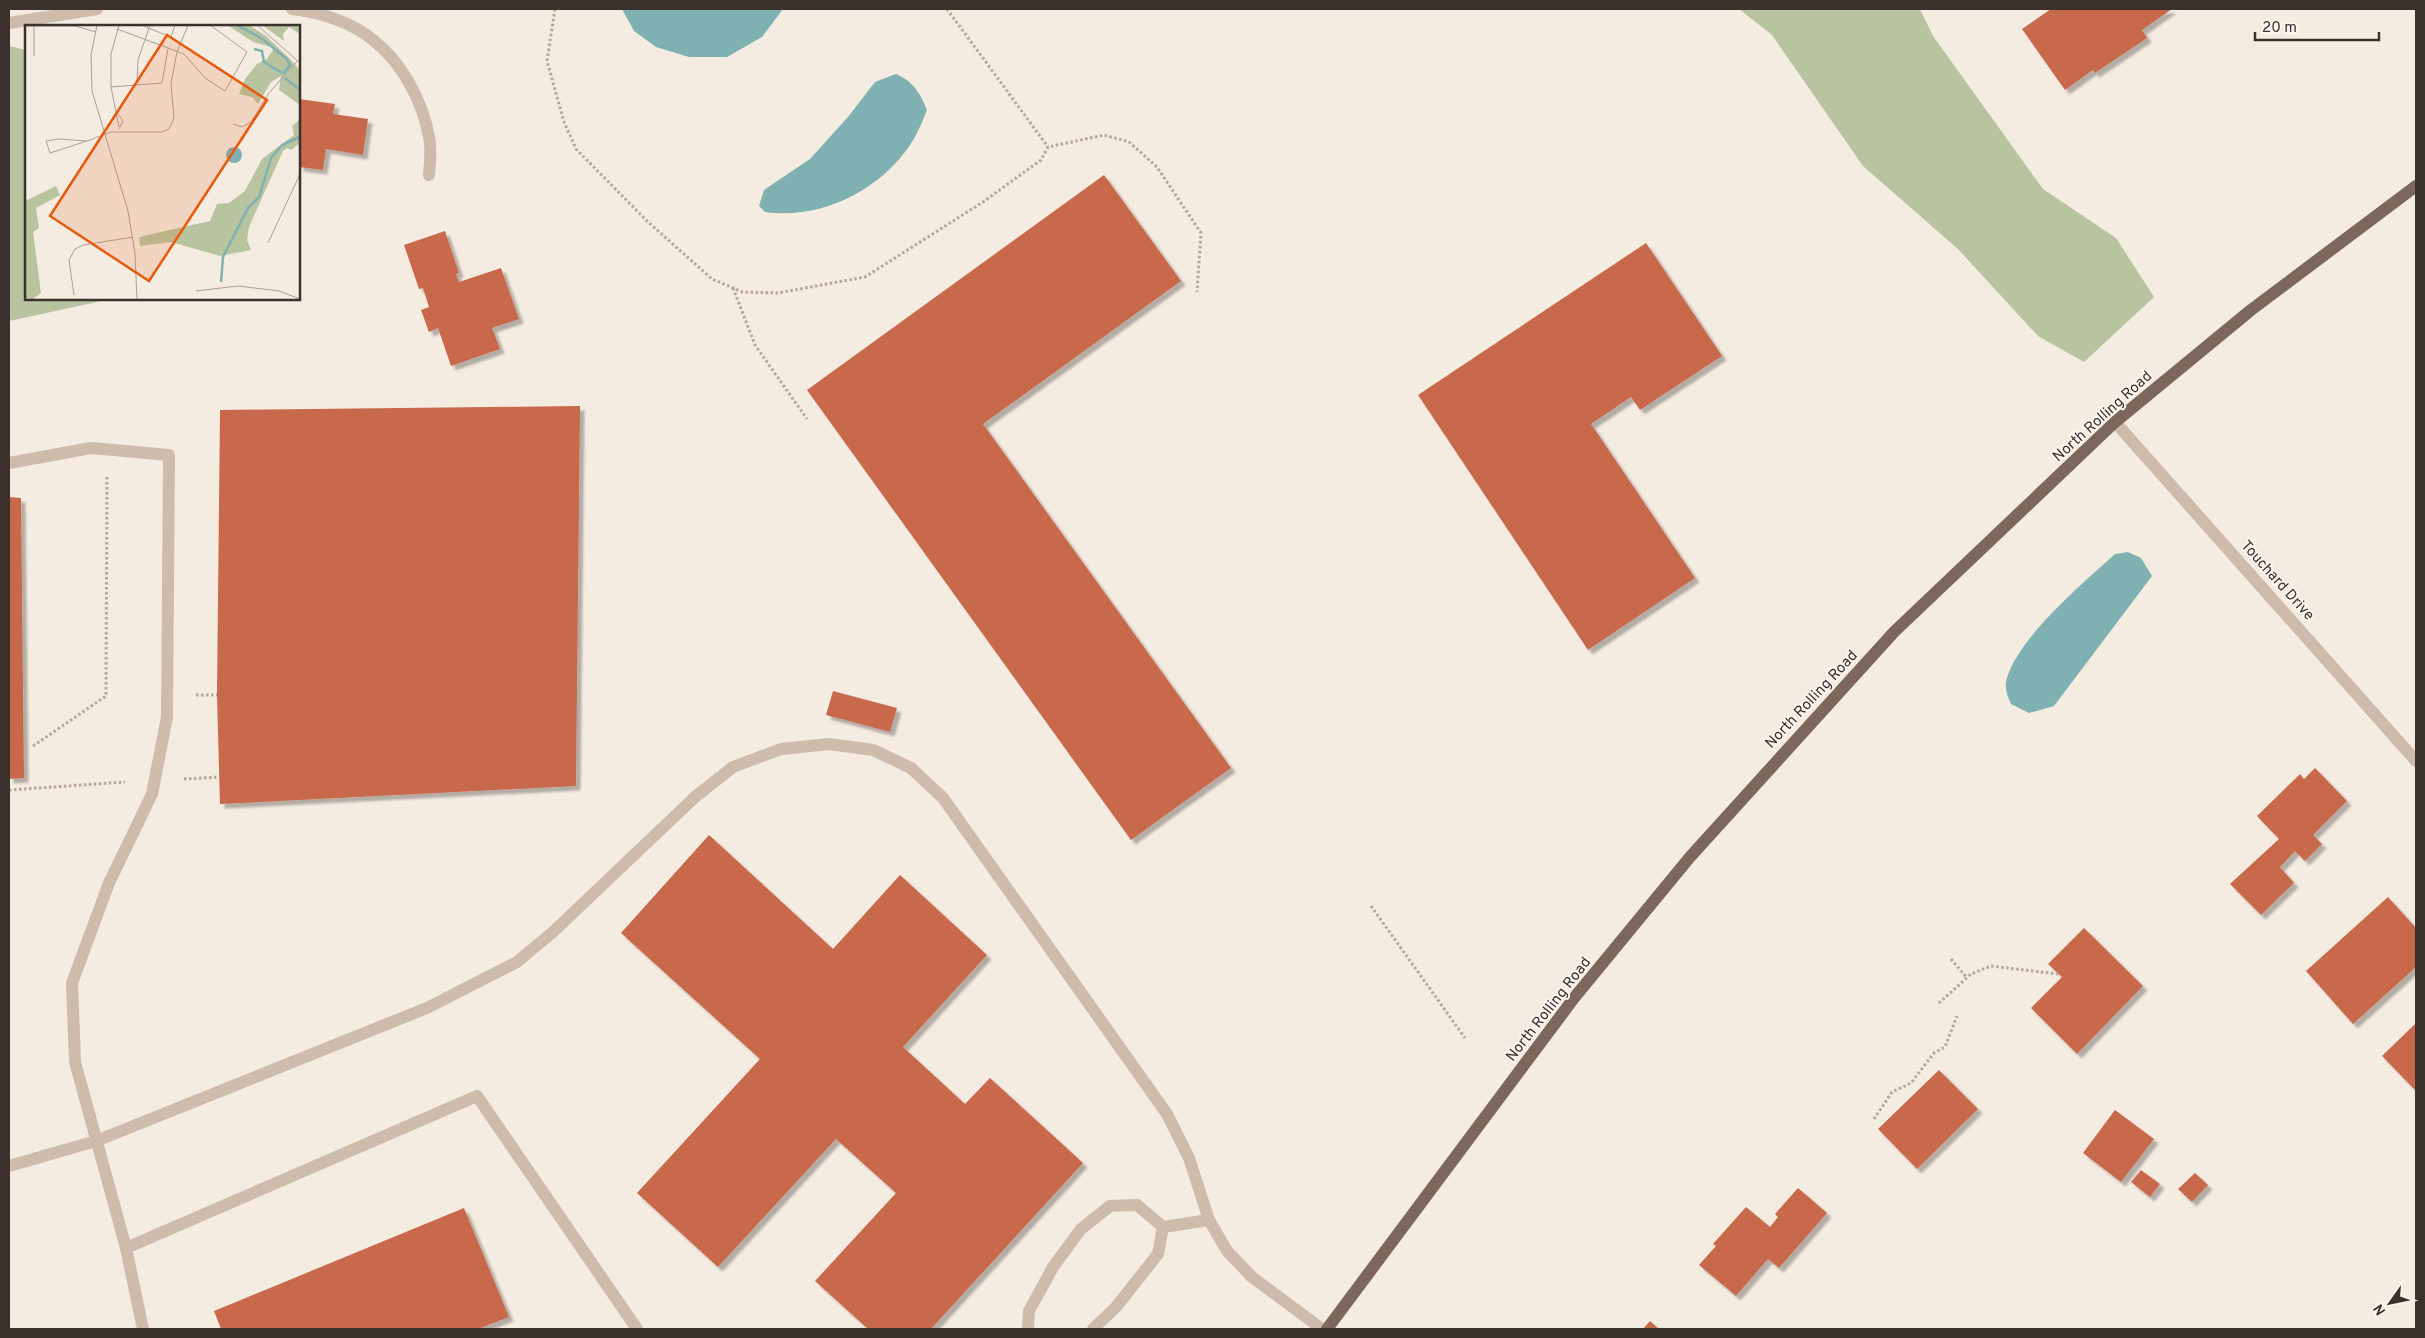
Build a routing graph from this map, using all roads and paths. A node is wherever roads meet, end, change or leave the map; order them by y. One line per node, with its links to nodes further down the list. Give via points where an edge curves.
1 (97, 9): 5 (street)
2 (292, 9): 7 (street, via 339,21 373,39 400,68 417,99 430,138)
3 (555, 9): 9 (path, via 547,61 564,122 576,148 648,222 712,279)
4 (947, 9): 6 (path)
5 (9, 23)
6 (1048, 147): 9 (path, via 1040,160 982,202 865,277 778,293 742,292); 10 (path, via 1104,135 1129,142 1157,167 1201,233)
7 (430, 176)
8 (2416, 186): 12 (main road, North Rolling Road, via 2252,310)
9 (733, 288): 11 (path, via 755,345)
10 (1197, 292)
11 (807, 418)
12 (2115, 422): 16 (street, Touchard Drive); 39 (main road, North Rolling Road, via 1894,632 1690,857 1574,998)
13 (9, 463): 29 (street, via 91,448 169,455 167,717 152,794 109,884 72,982 75,1062)
14 (107, 477): 15 (path, via 106,696)
15 (33, 746)
16 (2416, 761)
17 (219, 777): 18 (path)
18 (181, 779)
19 (126, 782): 20 (path)
20 (9, 790)
21 (1371, 906): 27 (path)
22 (1951, 959): 24 (path)
23 (2058, 974): 24 (path, via 1991,966)
24 (1967, 978): 25 (path)
25 (1939, 1003)
26 (1957, 1016): 28 (path, via 1945,1047 1934,1054 1911,1083 1892,1092)
27 (1465, 1038)
28 (1874, 1119)
29 (96, 1141): 30 (street); 31 (street, via 427,1008 518,962 695,797 733,767 780,749 829,744 873,750 911,768 943,798 1167,1114 1189,1158); 33 (street)
30 (9, 1166)
31 (1209, 1220): 32 (street); 38 (street, via 1227,1251 1252,1277)
32 (1163, 1228): 36 (street, via 1137,1205 1110,1206 1081,1230 1054,1266 1029,1312); 37 (street, via 1158,1254 1116,1307)
33 (126, 1248): 34 (street); 35 (street, via 477,1096)
34 (143, 1329)
35 (637, 1329)
36 (1028, 1329)
37 (1093, 1329)
38 (1322, 1329)
39 (1327, 1329)

